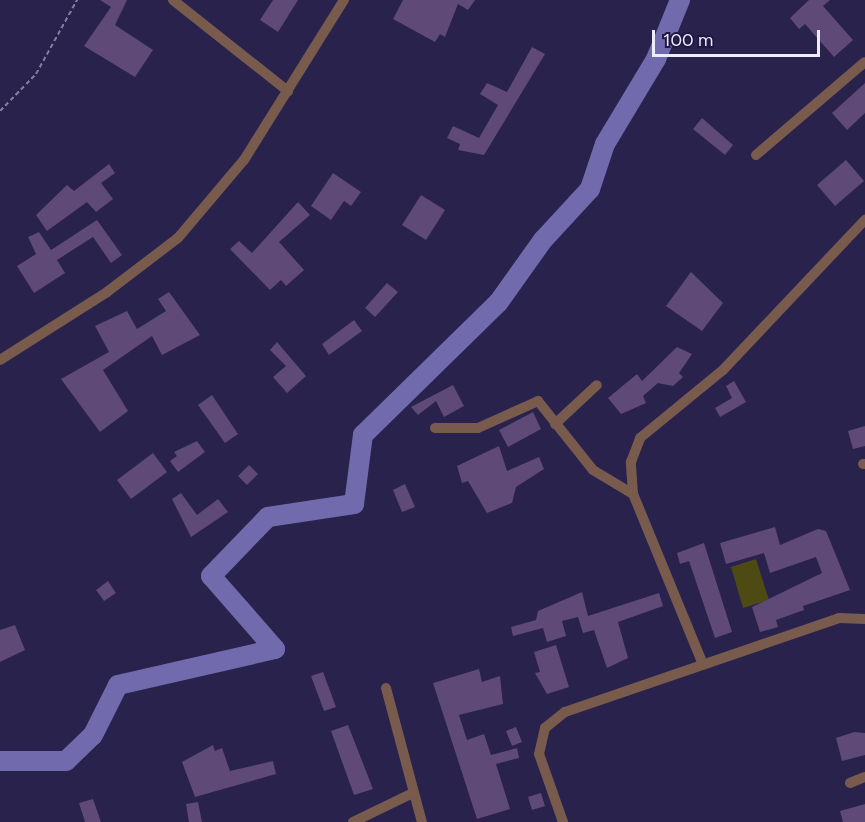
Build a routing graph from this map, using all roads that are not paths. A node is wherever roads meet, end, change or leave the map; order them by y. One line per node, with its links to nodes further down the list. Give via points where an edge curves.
1 (173, 0): 4 (street)
2 (344, 0): 4 (street)
3 (865, 62): 5 (street)
4 (288, 91): 7 (street, via 244,160 178,238 107,292)
5 (756, 155)
6 (865, 220): 11 (street, via 723,370 640,438 631,462)
7 (0, 360)
8 (597, 386): 9 (street)
9 (555, 424): 10 (street, via 537,401 530,401 478,428); 11 (street, via 593,470)
10 (435, 428)
11 (633, 494): 13 (street)
12 (865, 619): 13 (street, via 839,618)
13 (702, 662): 20 (street, via 565,712 545,728 539,754)
14 (386, 688): 17 (street)
15 (865, 777): 16 (street)
16 (850, 783)
17 (413, 792): 18 (street); 19 (street)
18 (353, 822)
19 (422, 822)
20 (563, 822)

